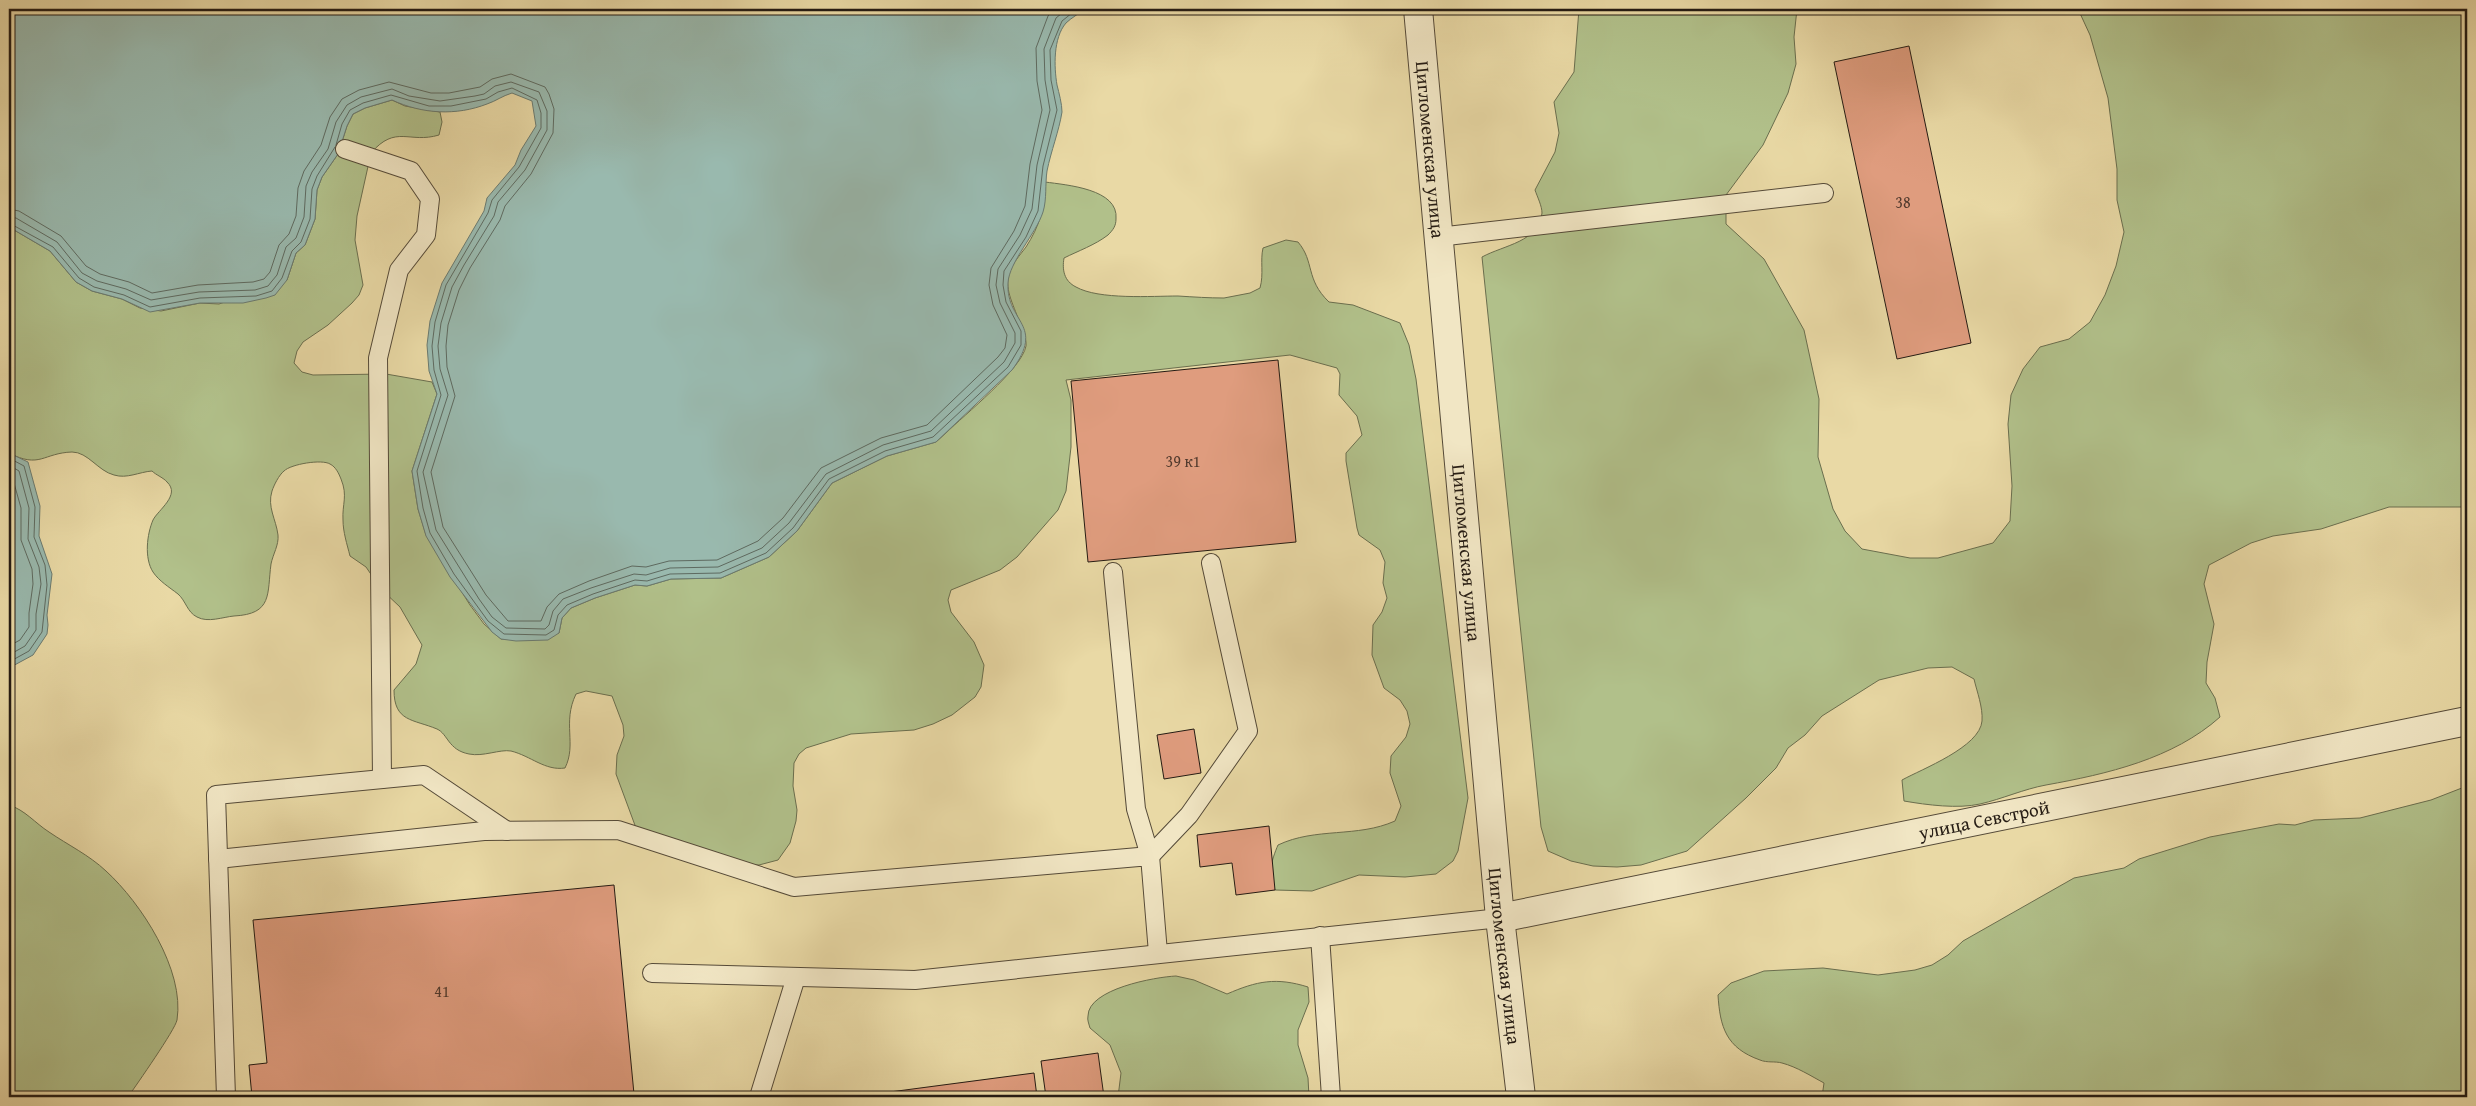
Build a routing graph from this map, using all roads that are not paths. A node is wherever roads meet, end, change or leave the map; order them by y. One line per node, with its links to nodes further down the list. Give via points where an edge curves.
1 (1418, 9): 4 (street, Цигломенская улица)
2 (346, 149): 8 (lane, via 411,172 430,199 426,234 399,270 378,358)
3 (1824, 194): 4 (lane)
4 (1438, 237): 12 (street, Цигломенская улица)
5 (1211, 563): 10 (lane, via 1248,731 1189,815)
6 (1113, 572): 10 (lane, via 1136,809)
7 (2467, 721): 12 (street, улица Севстрой)
8 (382, 779): 9 (lane, via 424,775); 11 (lane, via 216,795)
9 (507, 831): 10 (lane, via 618,830 794,887); 11 (lane)
10 (1150, 856): 14 (lane)
11 (218, 859): 17 (lane)
12 (1500, 918): 13 (lane); 20 (street, Цигломенская улица)
13 (1320, 936): 14 (lane); 19 (lane)
14 (1158, 953): 16 (lane, via 914,980)
15 (652, 973): 16 (lane)
16 (796, 977): 18 (lane)
17 (226, 1097)
18 (759, 1097)
19 (1331, 1097)
20 (1521, 1097)

